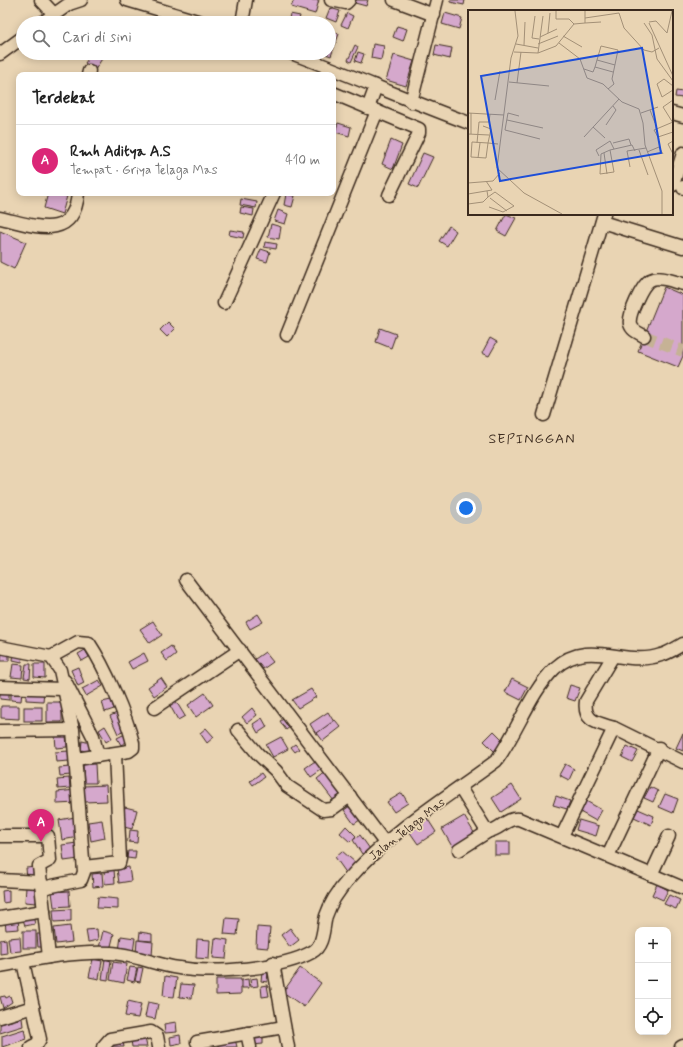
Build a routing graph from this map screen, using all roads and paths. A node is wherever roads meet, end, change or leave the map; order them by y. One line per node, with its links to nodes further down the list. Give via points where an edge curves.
1 (41, 0): 9 (street)
2 (81, 0): 9 (street)
3 (127, 0): 12 (street)
4 (246, 0): 13 (street)
5 (331, 0): 6 (street, via 346,3)
6 (350, 0)
7 (394, 0): 10 (street)
8 (437, 0): 10 (street)
9 (54, 14): 11 (street)
10 (434, 15): 19 (street)
11 (51, 16)
12 (181, 16)
13 (243, 16)
14 (16, 42): 15 (street)
15 (0, 54)
16 (309, 60): 17 (street)
17 (376, 86): 19 (street); 20 (street)
18 (336, 94): 20 (street)
19 (411, 102): 23 (street)
20 (372, 109): 26 (street, via 419,129); 34 (street)
21 (673, 113): 22 (street)
22 (683, 116)
23 (468, 123)
24 (683, 153): 25 (street)
25 (679, 187)
26 (390, 194)
27 (77, 196): 29 (street, via 70,220 61,226 37,226)
28 (273, 196): 33 (street)
29 (0, 218)
30 (603, 218): 31 (street); 36 (street)
31 (683, 247)
32 (683, 284): 35 (street, via 657,278 650,280 645,286 630,318 630,325 634,331)
33 (224, 303)
34 (287, 335)
35 (644, 336)
36 (544, 414)
37 (186, 580): 40 (street)
38 (683, 644): 41 (street, Jalan Telaga Mas, via 661,656)
39 (0, 647): 42 (street)
40 (240, 650): 45 (street); 56 (street)
41 (613, 656): 46 (street, via 586,701 585,708 586,714 593,721); 55 (street, Jalan Telaga Mas, via 579,654 555,668 534,696 505,750 496,761)
42 (51, 657): 43 (street, via 60,670); 51 (street, via 78,642 85,641 96,653 133,743 133,748 128,751)
43 (62, 683): 44 (street); 47 (street); 52 (street, via 70,689 93,736)
44 (0, 687)
45 (154, 708)
46 (614, 728): 50 (street); 59 (street)
47 (73, 730): 49 (street); 53 (street)
48 (238, 730): 56 (street, via 290,788 323,810 332,809)
49 (0, 731)
50 (659, 748): 54 (street); 63 (street)
51 (114, 754): 52 (street); 64 (street, via 119,863)
52 (98, 756): 53 (street)
53 (76, 759): 64 (street)
54 (683, 762)
55 (460, 788): 57 (street); 61 (street, Jalan Telaga Mas)
56 (350, 796): 61 (street)
57 (489, 831): 59 (street, via 514,818); 62 (street)
58 (0, 836): 67 (street, via 48,836 50,860 39,866)
59 (562, 836): 63 (street)
60 (669, 836): 65 (street)
61 (385, 843): 73 (street, Jalan Telaga Mas, via 346,882 336,897 326,915 320,943 314,951 297,959)
62 (459, 850)
63 (608, 856): 65 (street)
64 (84, 867): 67 (street, via 81,880)
65 (651, 874): 68 (street)
66 (0, 880): 67 (street)
67 (41, 885): 69 (street)
68 (683, 888)
69 (44, 910): 70 (street); 71 (street)
70 (0, 918)
71 (49, 957): 72 (street, Jalan Telaga Mas); 73 (street, Jalan Telaga Mas, via 80,952 113,953 180,968 208,970)
72 (23, 962): 74 (street, Jalan Telaga Mas); 75 (street)
73 (273, 964): 77 (street)
74 (0, 966)
75 (33, 1007): 76 (street); 80 (street, via 40,1039)
76 (0, 1016)
77 (284, 1026): 78 (street); 84 (street)
78 (248, 1033): 79 (street); 83 (street)
79 (197, 1042)
80 (32, 1047)
81 (103, 1047): 82 (street, via 110,1039 152,1032 157,1036)
82 (159, 1047)
83 (250, 1047)
84 (288, 1047)

